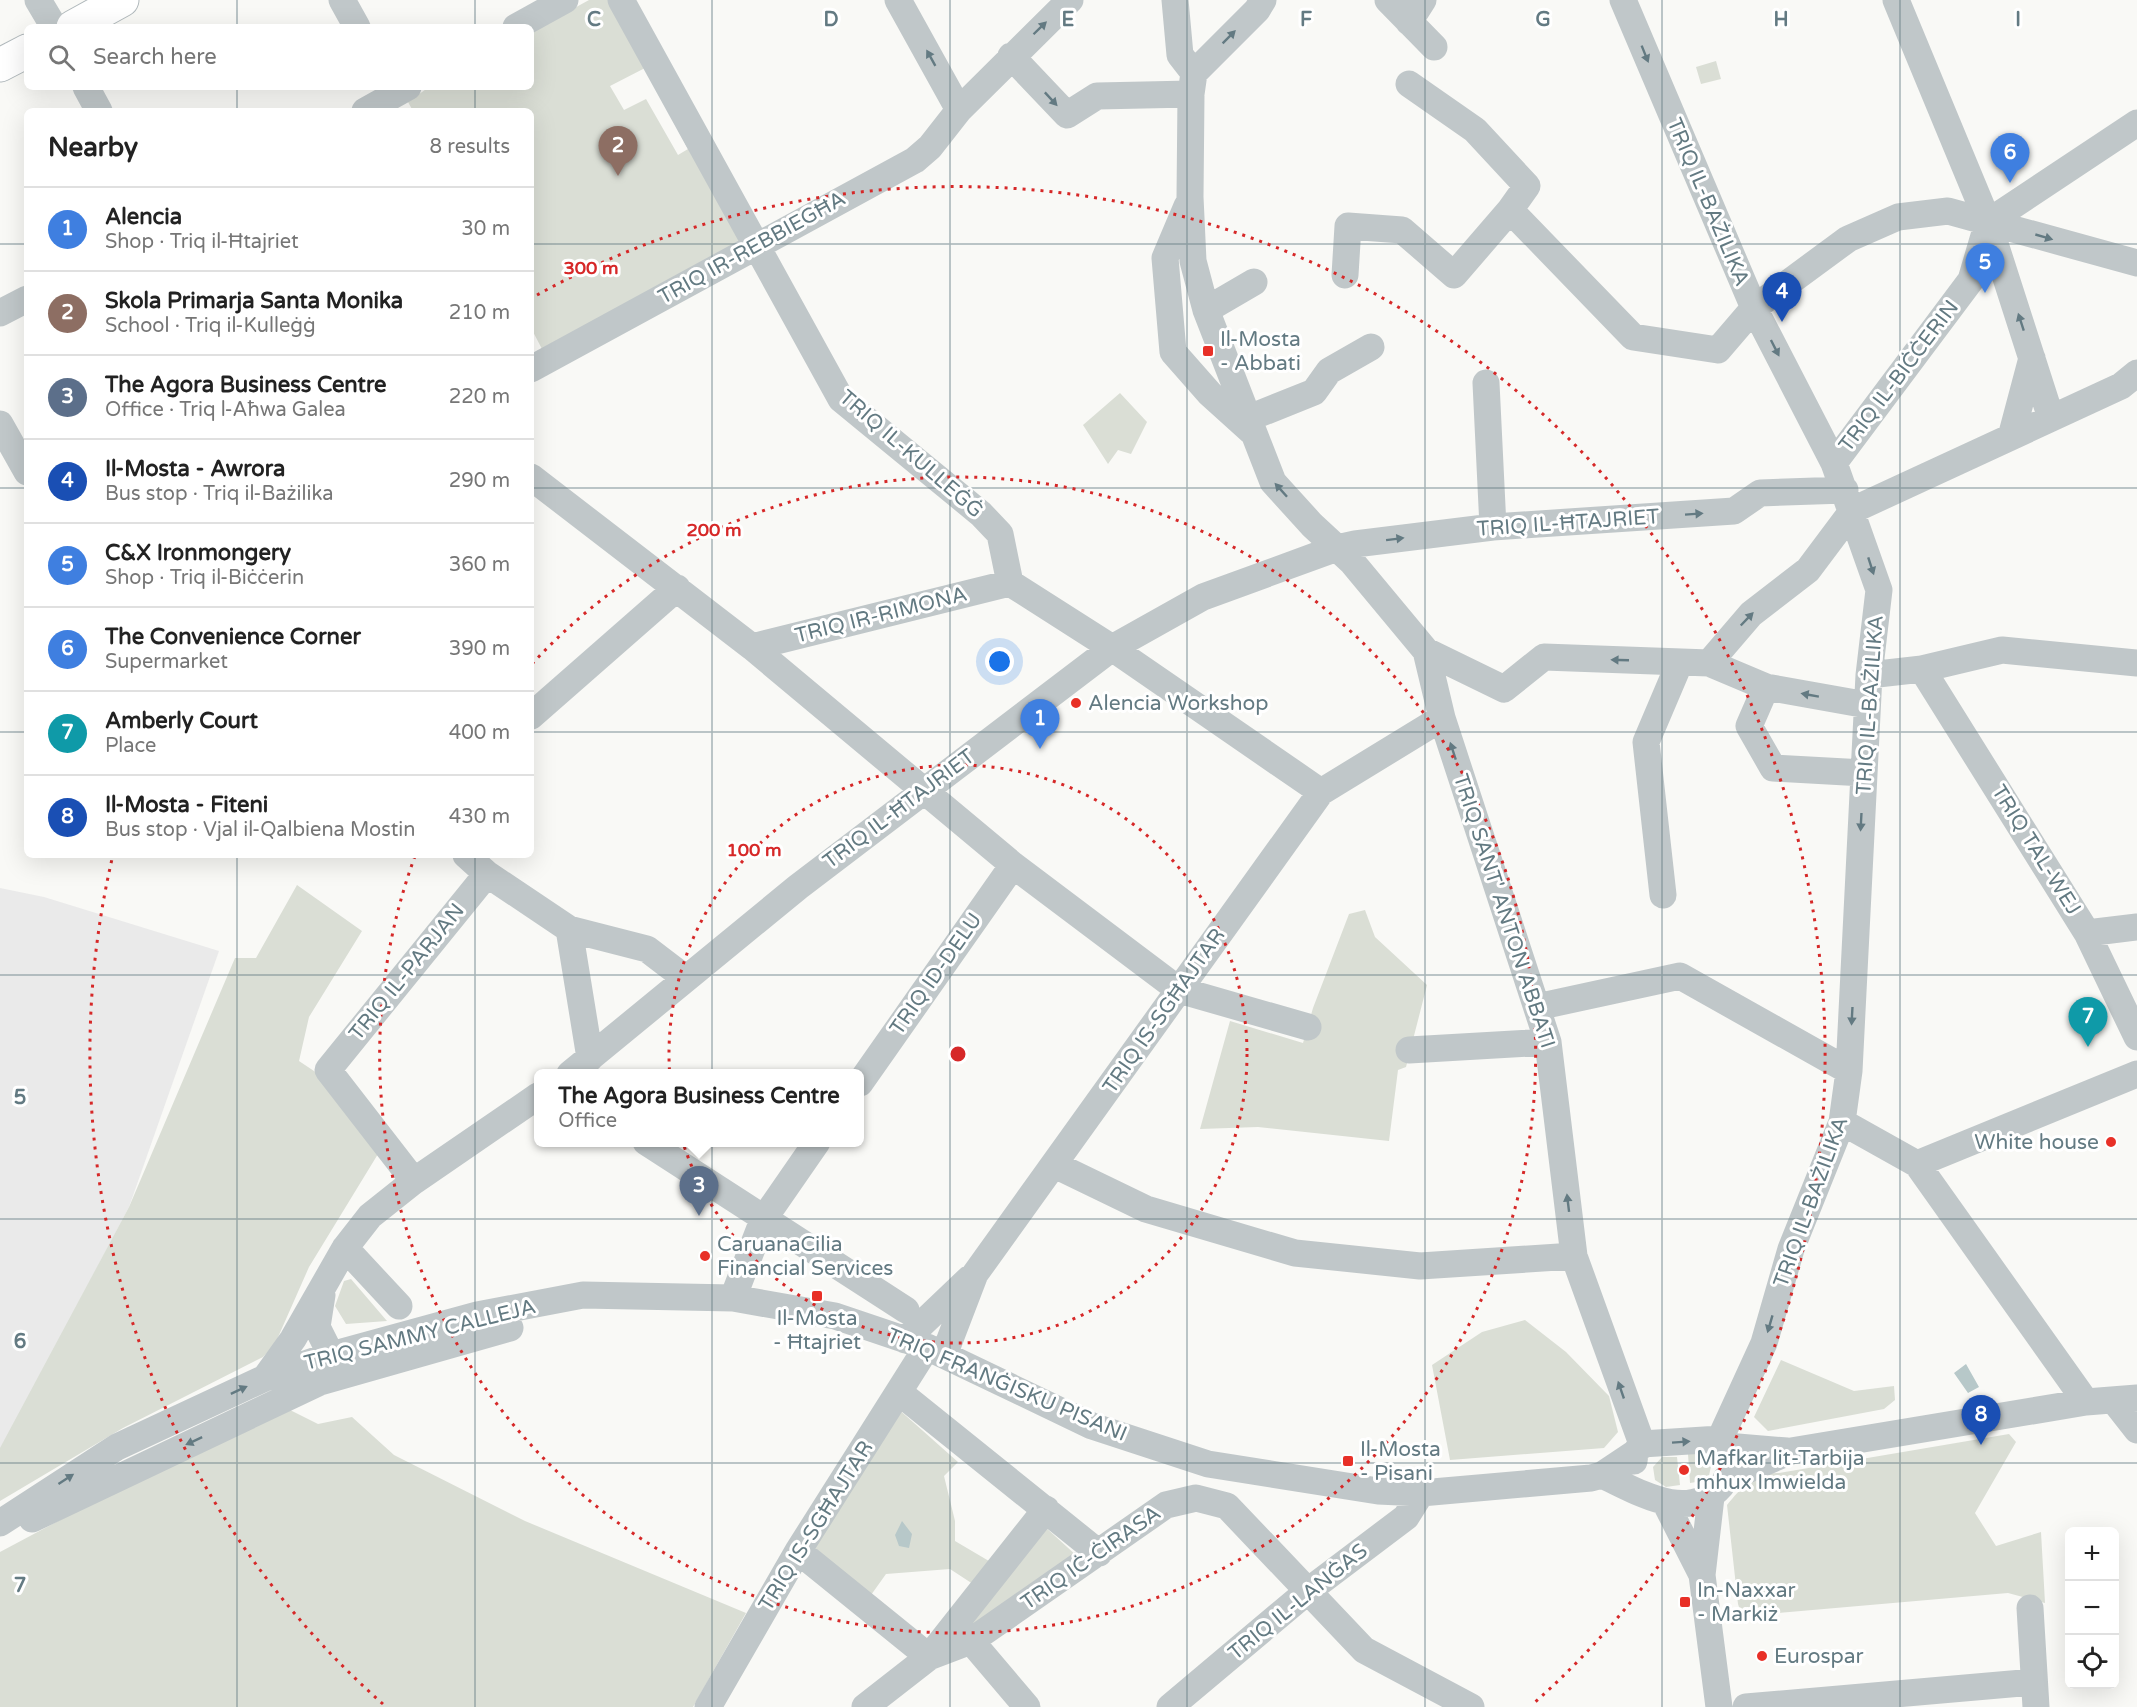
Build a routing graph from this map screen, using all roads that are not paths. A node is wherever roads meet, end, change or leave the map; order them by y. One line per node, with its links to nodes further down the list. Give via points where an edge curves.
1 (38, 0): 14 (street)
2 (122, 0): 15 (main road)
3 (342, 0): 16 (street)
4 (565, 0): 17 (street)
5 (621, 0): 33 (street, TRIQ IL-KULLEĠĠ)
6 (898, 0): 28 (street, one-way to 6)
7 (1070, 0): 20 (street, TRIQ IR-REBBIEGĦA, one-way to 7)
8 (1175, 0): 22 (street, via 1180,55)
9 (1388, 0): 13 (street)
10 (1896, 0): 32 (street)
11 (1621, 2): 38 (street, TRIQ IL-BAŻILIKA, one-way to 38)
12 (1266, 3): 22 (street, one-way to 12)
13 (1416, 11): 18 (street)
14 (52, 24)
15 (78, 24)
16 (355, 24)
17 (521, 24)
18 (1434, 47)
19 (24, 53): 21 (main road)
20 (1011, 56): 22 (street, one-way to 22, via 1067,116 1097,96); 28 (street, TRIQ IR-REBBIEGĦA)
21 (0, 65)
22 (1193, 83): 30 (street, TRIQ SANT' ANTON ABBATI)
23 (1409, 84): 31 (street, via 1475,130 1527,186)
24 (88, 90): 26 (street)
25 (398, 95): 27 (street)
26 (97, 108)
27 (371, 108)
28 (959, 110): 33 (street, TRIQ IR-REBBIEGĦA, via 915,160)
29 (2137, 123): 32 (street)
30 (1190, 197): 39 (street, TRIQ SANT' ANTON ABBATI, via 1193,261); 48 (street, TRIQ SANT' ANTON ABBATI, via 1165,258 1173,352 1210,394)
31 (1510, 210): 35 (street, via 1454,275 1402,230 1348,226); 38 (street, via 1633,337 1718,350)
32 (1988, 222): 34 (street, one-way to 34); 38 (street, via 1948,211 1898,217 1848,239); 42 (street, one-way to 32); 50 (street, TRIQ IL-BIĊĊERIN, via 1971,280)
33 (755, 247): 43 (street, TRIQ IR-REBBIEGĦA); 59 (street, TRIQ IL-KULLEĠĠ, via 842,399 1000,534)
34 (2137, 263)
35 (1345, 275)
36 (1254, 282): 39 (street)
37 (24, 301): 40 (street)
38 (1754, 308): 50 (street, TRIQ IL-BAŻILIKA, one-way to 50)
39 (1206, 310): 48 (street, TRIQ SANT' ANTON ABBATI)
40 (0, 313)
41 (1371, 347): 48 (street, via 1329,371 1314,392)
42 (2032, 358): 46 (street); 49 (street)
43 (534, 362)
44 (2137, 373): 46 (street, TRIQ IL-ĦTAJRIET, via 2121,386)
45 (1486, 383): 55 (street)
46 (2052, 417): 49 (street, TRIQ IL-ĦTAJRIET)
47 (0, 424): 51 (street)
48 (1250, 425): 54 (street, TRIQ SANT' ANTON ABBATI, one-way to 48, via 1273,482)
49 (2011, 436): 53 (street, TRIQ IL-ĦTAJRIET)
50 (1834, 463): 53 (street, TRIQ IL-BAŻILIKA)
51 (24, 467)
52 (534, 479): 60 (street)
53 (1849, 500): 55 (street, TRIQ IL-ĦTAJRIET, one-way to 53, via 1734,511 1760,493); 61 (street, TRIQ IL-BAŻILIKA, one-way to 61, via 1879,590); 66 (street, one-way to 53, via 1751,614 1808,570)
54 (1312, 525): 56 (street, TRIQ SANT' ANTON ABBATI); 57 (street)
55 (1493, 526): 56 (street, TRIQ IL-ĦTAJRIET, one-way to 55)
56 (1344, 555): 57 (street, TRIQ IL-ĦTAJRIET); 58 (street, TRIQ IL-ĦTAJRIET); 64 (street, TRIQ SANT' ANTON ABBATI)
57 (1290, 566): 58 (street, TRIQ IL-ĦTAJRIET)
58 (1251, 581): 63 (street, TRIQ IL-ĦTAJRIET, via 1203,597)
59 (1010, 583): 62 (street, TRIQ IR-RIMONA); 63 (street)
60 (677, 588): 62 (street); 72 (street)
61 (1874, 639): 68 (street, via 1893,657); 69 (street, TRIQ IL-BAŻILIKA)
62 (752, 647): 75 (street)
63 (1112, 648): 75 (street, TRIQ IL-ĦTAJRIET); 76 (street)
64 (1426, 651): 65 (street, one-way to 64, via 1544,657 1504,689); 73 (street, TRIQ SANT' ANTON ABBATI)
65 (1680, 662): 66 (street); 80 (street, via 1646,742)
66 (1709, 663): 70 (street)
67 (2137, 663): 68 (street, via 2002,650)
68 (1922, 669): 69 (street); 83 (street, TRIQ TAL-WEJ)
69 (1869, 675): 71 (street, TRIQ IL-BAŻILIKA)
70 (1766, 687): 71 (street, one-way to 70); 74 (street, via 1749,726 1773,768)
71 (1867, 705): 74 (street, TRIQ IL-BAŻILIKA)
72 (534, 713)
73 (1442, 718): 76 (street, TRIQ IS-SGĦAJTAR); 86 (street, TRIQ SANT' ANTON ABBATI, one-way to 73)
74 (1864, 774): 92 (street, TRIQ IL-BAŻILIKA, one-way to 92)
75 (924, 790): 78 (street); 84 (street, TRIQ IL-ĦTAJRIET)
76 (1321, 792): 85 (street, TRIQ IS-SGĦAJTAR)
77 (469, 858): 79 (street)
78 (1013, 865): 85 (street); 94 (street, TRIQ ID-DELU)
79 (487, 874): 82 (street); 101 (street, TRIQ IL-PARJAN, via 328,1070)
80 (1663, 895)
81 (2137, 927): 83 (street)
82 (569, 929): 84 (street, via 647,949); 91 (street)
83 (2087, 933): 88 (street, TRIQ TAL-WEJ)
84 (685, 978): 91 (street, TRIQ IL-ĦTAJRIET)
85 (1179, 990): 87 (street); 100 (street, TRIQ IS-SGĦAJTAR)
86 (1537, 1007): 89 (street, TRIQ SANT' ANTON ABBATI); 92 (street, via 1680,976)
87 (1308, 1027)
88 (2137, 1037)
89 (1548, 1042): 90 (street); 104 (street, TRIQ SANT' ANTON ABBATI, one-way to 89)
90 (1409, 1050)
91 (580, 1066)
92 (1849, 1071): 96 (street, TRIQ IL-BAŻILIKA)
93 (2137, 1074): 99 (street)
94 (864, 1077)
95 (534, 1098): 101 (street)
96 (1842, 1122): 99 (street); 119 (street, TRIQ IL-BAŻILIKA, one-way to 119, via 1791,1249 1764,1343)
97 (652, 1147): 102 (street)
98 (815, 1147): 102 (street)
99 (1917, 1164): 117 (street)
100 (1055, 1165): 104 (street, via 1146,1209 1294,1253 1420,1266); 105 (street, TRIQ IS-SGĦAJTAR)
101 (414, 1181): 103 (street, via 370,1216)
102 (763, 1220): 107 (street); 110 (street)
103 (345, 1248): 108 (street); 109 (street)
104 (1574, 1257): 120 (street, TRIQ SANT' ANTON ABBATI, one-way to 104)
105 (975, 1274): 112 (street, TRIQ IS-SGĦAJTAR); 112 (street)
106 (627, 1296): 107 (street, TRIQ SAMMY CALLEJA); 111 (street, TRIQ SAMMY CALLEJA, via 571,1298 477,1315); 113 (street, TRIQ SAMMY CALLEJA, via 587,1311)
107 (733, 1298): 112 (street, TRIQ FRANĠISKU PISANI, via 835,1316)
108 (317, 1303): 111 (street, via 340,1330); 113 (street, via 307,1330); 114 (street)
109 (399, 1306)
110 (906, 1310)
111 (379, 1341): 113 (street, TRIQ SAMMY CALLEJA)
112 (926, 1348): 115 (street, TRIQ IS-SGĦAJTAR); 124 (street, TRIQ FRANĠISKU PISANI, via 1092,1426 1208,1464 1378,1491)
113 (325, 1369): 114 (street, TRIQ SAMMY CALLEJA); 128 (street, TRIQ SAMMY CALLEJA, one-way to 128)
114 (266, 1378): 127 (street, TRIQ SAMMY CALLEJA, one-way to 114, via 117,1447)
115 (900, 1393): 126 (street); 129 (street, TRIQ IS-SGĦAJTAR)
116 (2126, 1400): 117 (street); 118 (street)
117 (2086, 1402): 121 (street)
118 (2137, 1430)
119 (1723, 1443): 120 (street, one-way to 119); 121 (street); 123 (street, via 1730,1453)
120 (1638, 1449): 122 (street, TRIQ FRANĠISKU PISANI); 125 (street, TRIQ SANT' ANTON ABBATI, via 1634,1476)
121 (1791, 1451): 123 (street)
122 (1602, 1475): 124 (street, TRIQ FRANĠISKU PISANI); 125 (street)
123 (1719, 1488): 125 (street, via 1689,1503); 131 (street)
124 (1421, 1493): 132 (street, TRIQ IL-LANĠAS, via 1406,1517)
125 (1653, 1497): 131 (street, TRIQ SANT' ANTON ABBATI)
126 (1046, 1509): 130 (street); 135 (street)
127 (0, 1523)
128 (0, 1534)
129 (798, 1551): 135 (street); 137 (street, TRIQ IS-SGĦAJTAR)
130 (1099, 1553): 132 (street, TRIQ IĊ-ĊIRASA, via 1166,1505 1196,1498 1211,1500 1227,1506); 134 (street, TRIQ IĊ-ĊIRASA)
131 (1702, 1575): 142 (street)
132 (1308, 1591): 140 (street, TRIQ IL-LANĠAS); 141 (street, TRIQ IĊ-ĊIRASA, via 1364,1650)
133 (2030, 1608): 136 (street)
134 (971, 1641): 135 (street, TRIQ IĊ-ĊIRASA); 139 (street)
135 (929, 1657): 138 (street, TRIQ IĊ-ĊIRASA)
136 (2035, 1695): 143 (street)
137 (719, 1703)
138 (865, 1707)
139 (1027, 1707)
140 (1170, 1707)
141 (1471, 1707)
142 (1719, 1707)
143 (1746, 1707)

